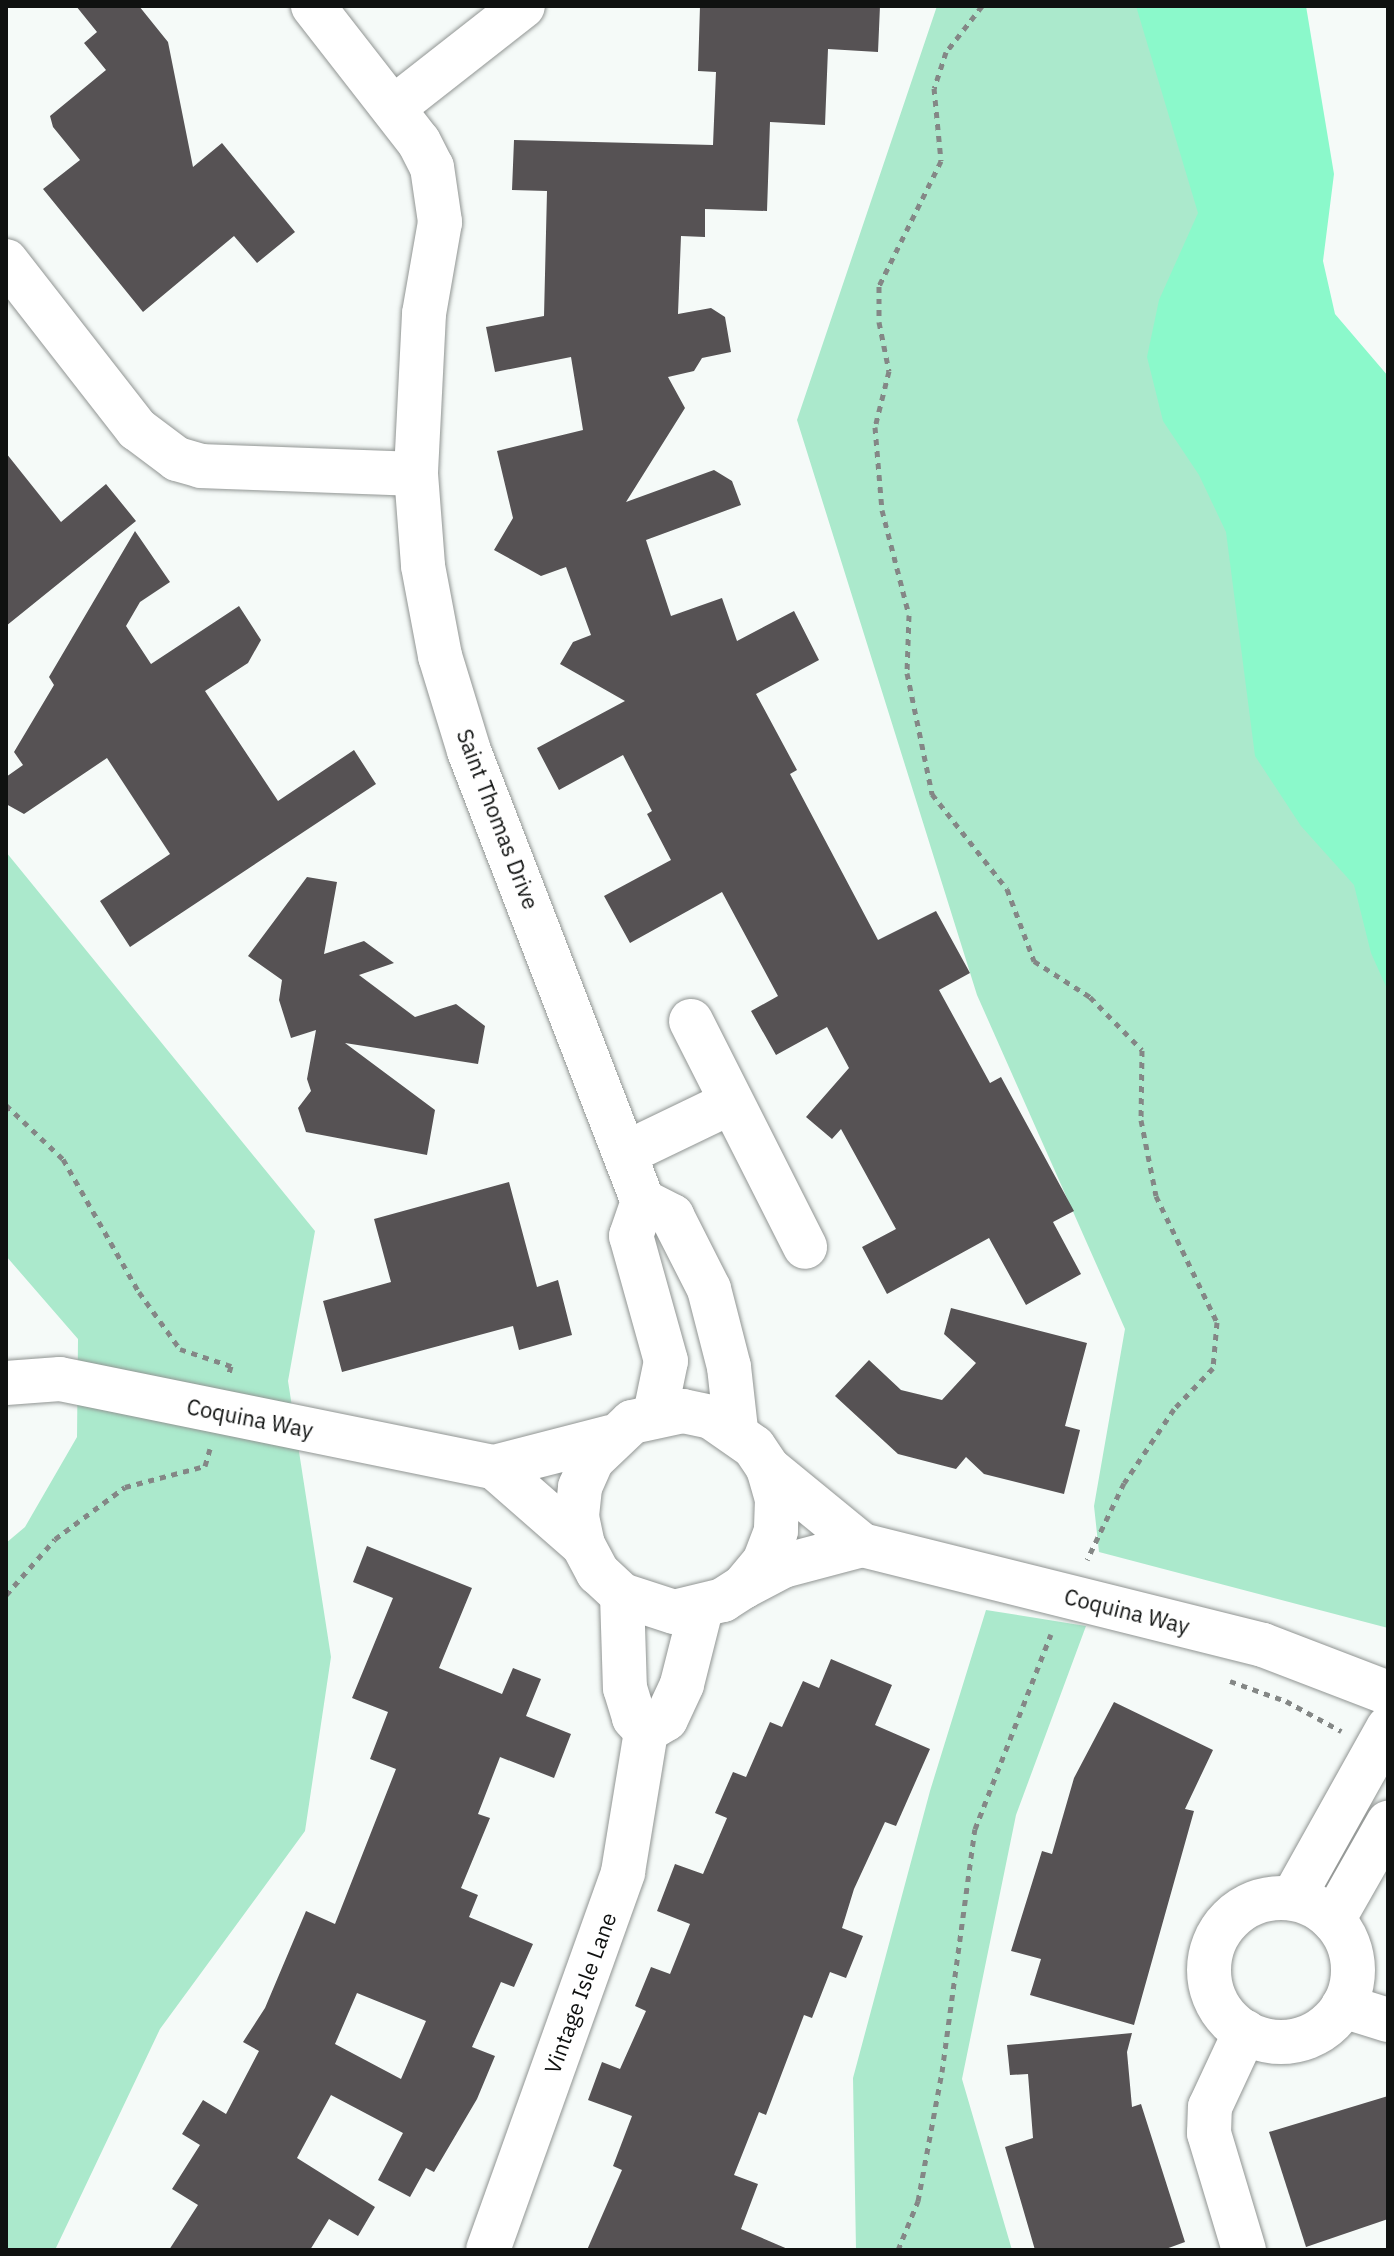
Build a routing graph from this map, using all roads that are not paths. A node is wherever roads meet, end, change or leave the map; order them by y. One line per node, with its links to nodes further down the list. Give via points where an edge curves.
1 (523, 6): 3 (street)
2 (325, 10): 3 (street, Saint Thomas Drive)
3 (393, 108): 5 (street, Saint Thomas Drive, via 419,142 439,194 415,412)
4 (6, 261): 5 (street, via 137,429 177,459 201,466)
5 (416, 474): 8 (street, Saint Thomas Drive, via 423,566 440,656 469,751)
6 (691, 1021): 7 (street)
7 (730, 1103): 8 (street); 10 (street)
8 (628, 1152): 9 (street, Saint Thomas Drive)
9 (643, 1201): 11 (street, via 672,1216); 12 (street, via 631,1236)
10 (805, 1247)
11 (690, 1251): 12 (street); 15 (street, via 712,1302 729,1367)
12 (644, 1272): 14 (street, via 666,1361)
13 (6, 1383): 17 (street, Coquina Way, via 60,1379)
14 (655, 1414): 15 (street, via 683,1411); 16 (street)
15 (736, 1429): 18 (street)
16 (611, 1437): 17 (street, Coquina Way); 19 (street, via 592,1460 580,1487 577,1516)
17 (494, 1467): 19 (street, Coquina Way)
18 (768, 1468): 20 (street, Coquina Way); 21 (street, via 777,1499 776,1531 764,1562)
19 (583, 1545): 22 (street, via 598,1573)
20 (862, 1545): 21 (street, Coquina Way, via 783,1566); 24 (street, Coquina Way, via 1062,1622 1263,1645)
21 (743, 1587): 23 (street)
22 (622, 1595): 23 (street, via 674,1612); 25 (street, via 625,1688 634,1718)
23 (701, 1609): 25 (street, via 682,1684 666,1719)
24 (1388, 1693)
25 (646, 1731): 33 (street, Vintage Isle Lane, via 623,1872)
26 (1368, 1732): 28 (street)
27 (1388, 1823): 29 (street)
28 (1293, 1898): 29 (street); 32 (street, via 1248,1906 1216,1939 1210,1986 1220,2009)
29 (1333, 1920): 30 (street, via 1353,1961)
30 (1343, 2006): 31 (street); 32 (street, via 1328,2025 1306,2037 1282,2042)
31 (1388, 2020)
32 (1245, 2032): 34 (street, via 1210,2107 1209,2133)
33 (488, 2250)
34 (1244, 2250)

